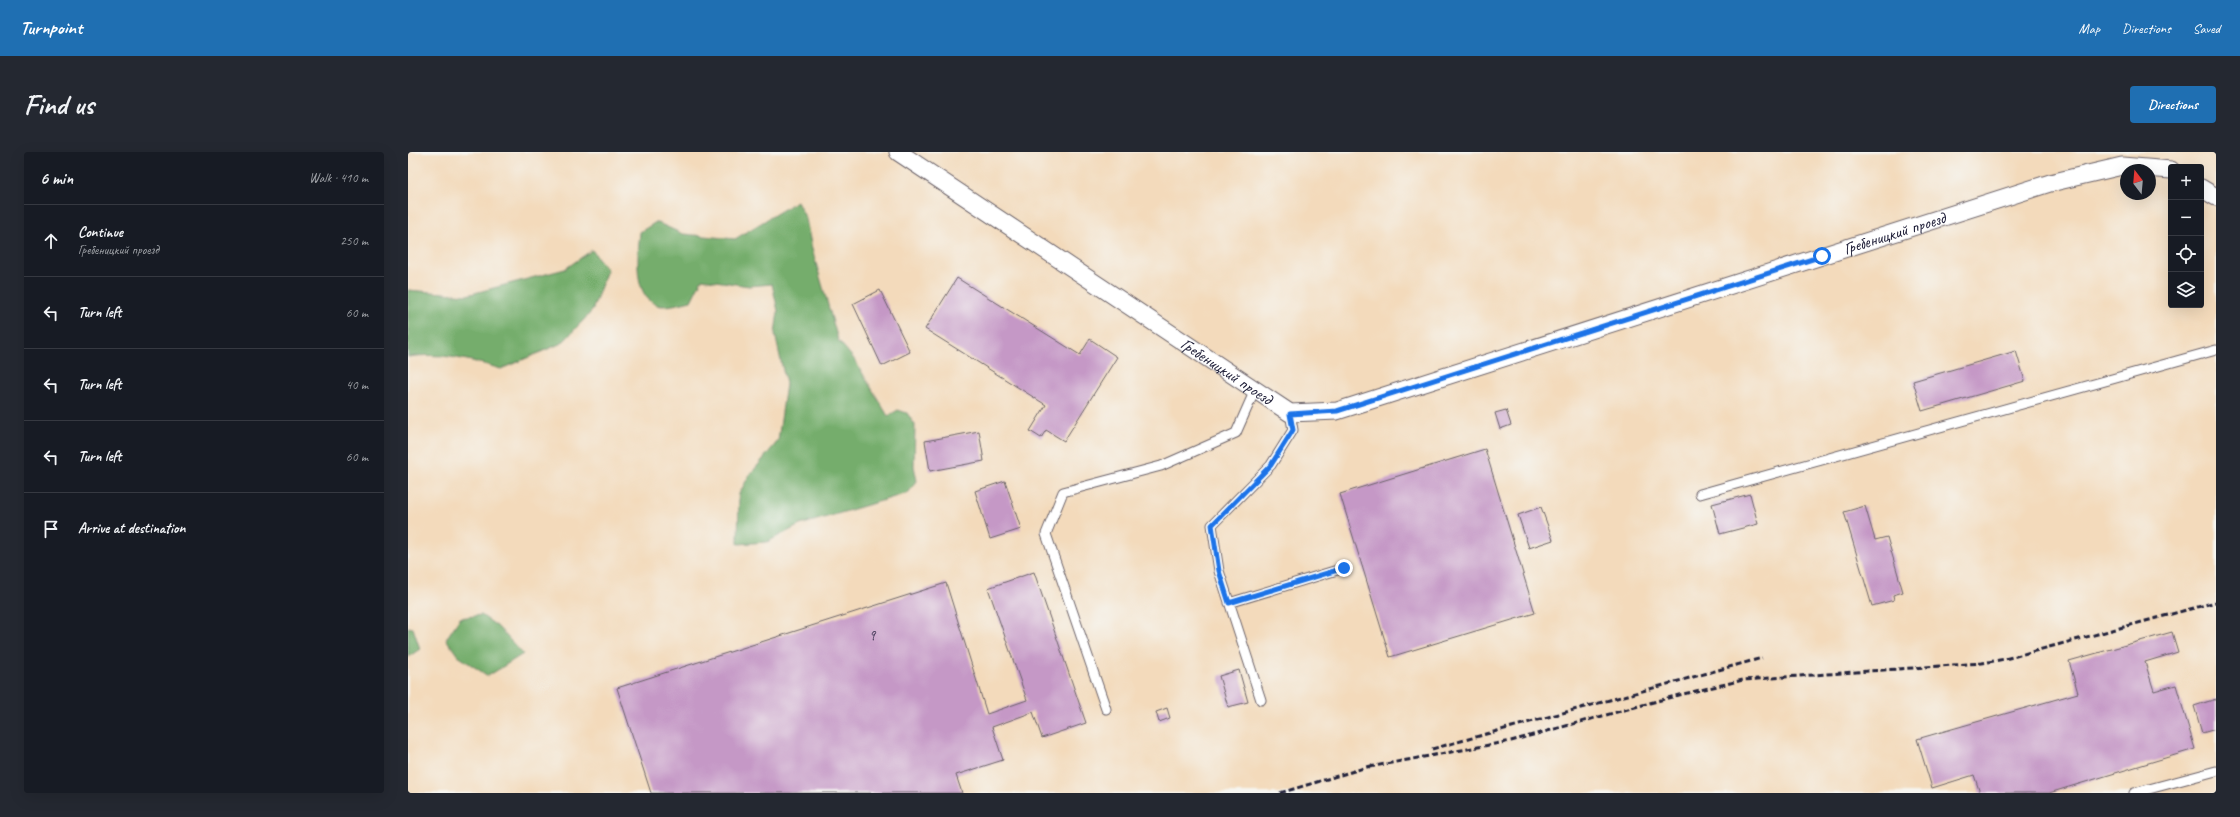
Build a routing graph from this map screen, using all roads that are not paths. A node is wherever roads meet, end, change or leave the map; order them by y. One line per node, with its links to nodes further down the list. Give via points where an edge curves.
1 (898, 152): 6 (street, Гребеницкий проезд)
2 (2168, 170): 7 (street, Гребеницкий проезд, via 2122,166 2050,183 1337,411)
3 (2204, 190): 4 (street)
4 (2216, 197)
5 (2216, 350): 8 (lane)
6 (1255, 390): 7 (street, Гребеницкий проезд); 12 (lane, via 1236,434 1161,466 1063,492 1046,534)
7 (1290, 414): 10 (lane, via 1293,430 1271,465 1212,525 1219,571)
8 (1700, 494)
9 (1344, 568): 10 (lane)
10 (1229, 603): 11 (lane)
11 (1261, 700)
12 (1106, 709)
13 (2216, 771): 14 (lane)
14 (2134, 793)

